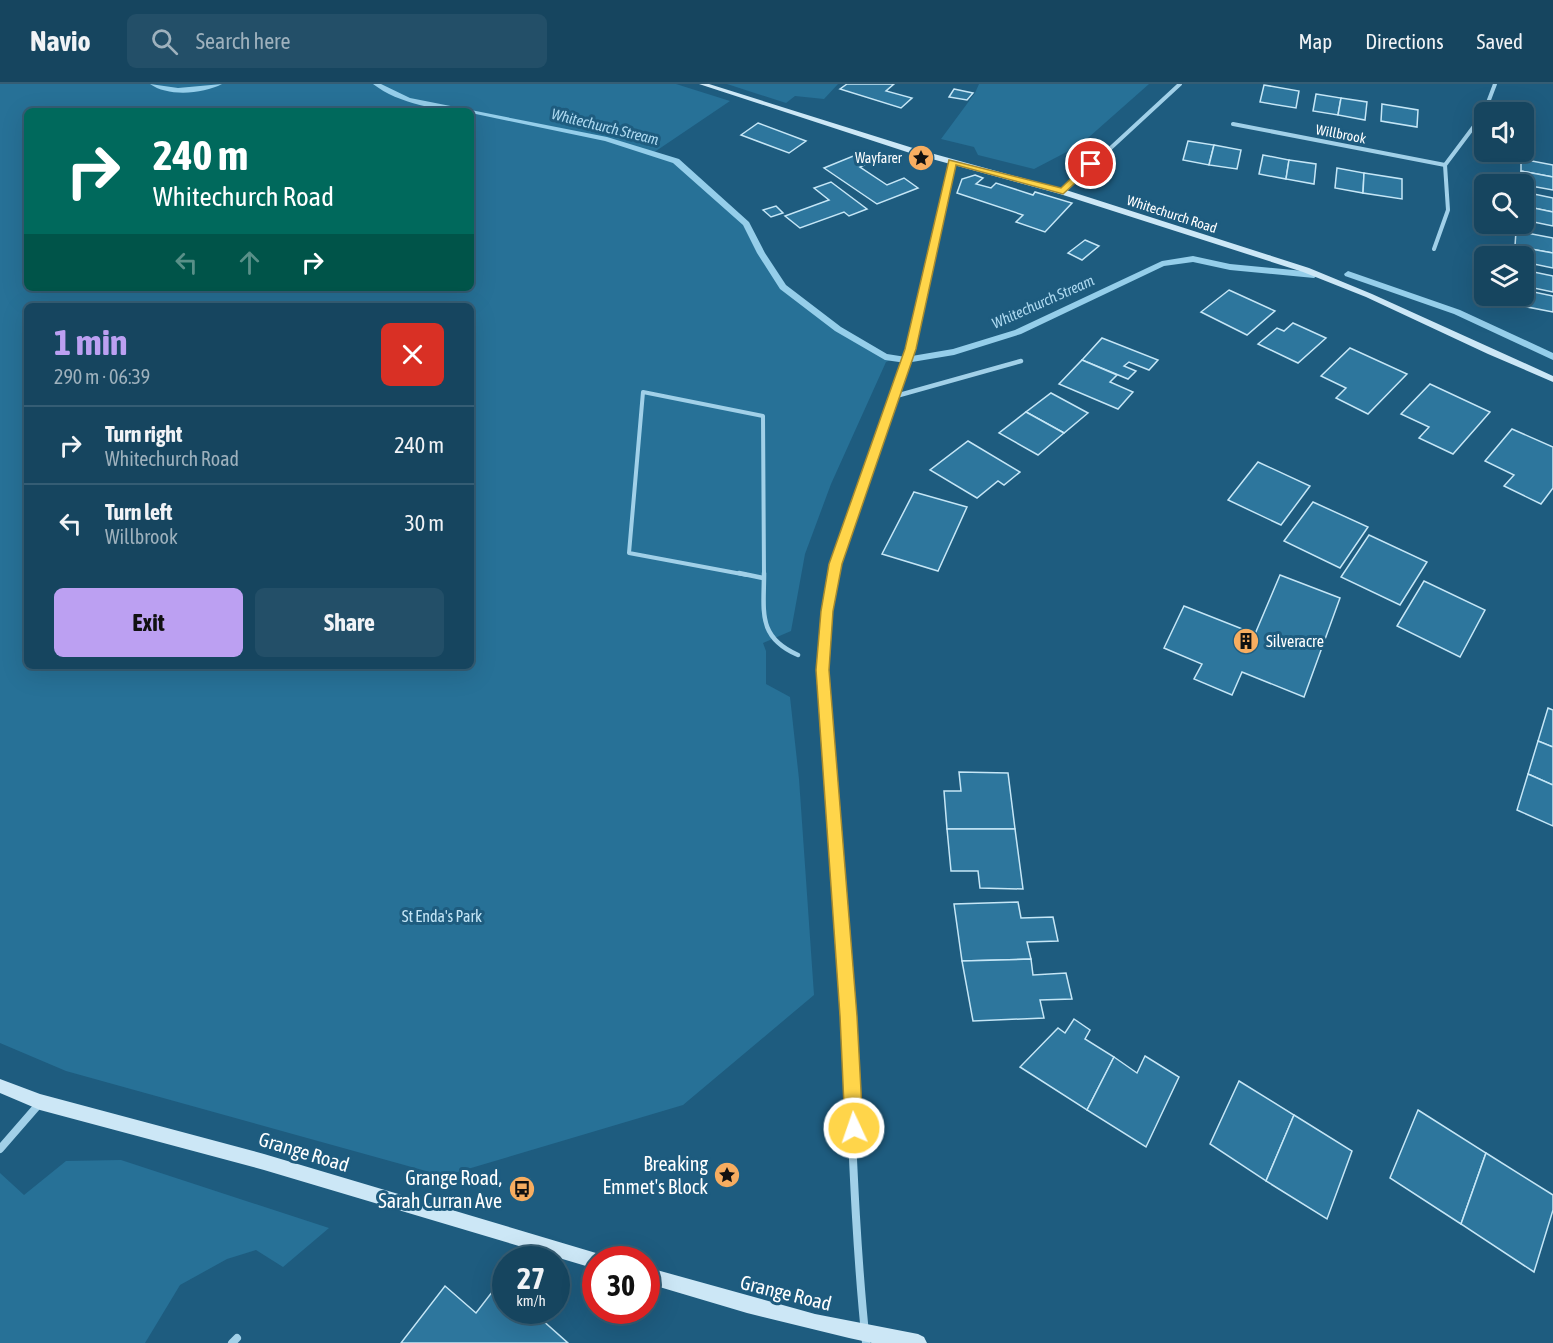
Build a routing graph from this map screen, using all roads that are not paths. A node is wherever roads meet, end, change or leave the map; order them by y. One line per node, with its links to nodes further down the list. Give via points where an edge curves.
1 (702, 84): 5 (street, Whitechurch Road)
2 (1180, 84): 7 (street)
3 (1495, 84): 6 (street, via 1484,113)
4 (1233, 124): 6 (street, Willbrook)
5 (952, 162): 7 (street, Whitechurch Road); 11 (street, via 926,285)
6 (1445, 165): 8 (street, via 1449,210)
7 (1063, 192): 10 (street, Whitechurch Road, via 1339,282)
8 (1434, 249)
9 (1021, 361): 11 (street)
10 (1553, 379)
11 (896, 396): 19 (street, via 836,564 827,611 823,670 848,1016 858,1266)
12 (762, 578): 12 (lane, via 629,553 643,392 762,416); 13 (lane, via 764,624 782,648)
13 (798, 655)
14 (0, 1086): 15 (street, Grange Road)
15 (40, 1102): 16 (street); 17 (street, Grange Road, via 264,1162)
16 (0, 1149)
17 (582, 1257)
18 (660, 1279): 19 (street, Grange Road)
19 (865, 1339): 20 (street, Grange Road)
20 (918, 1343)

